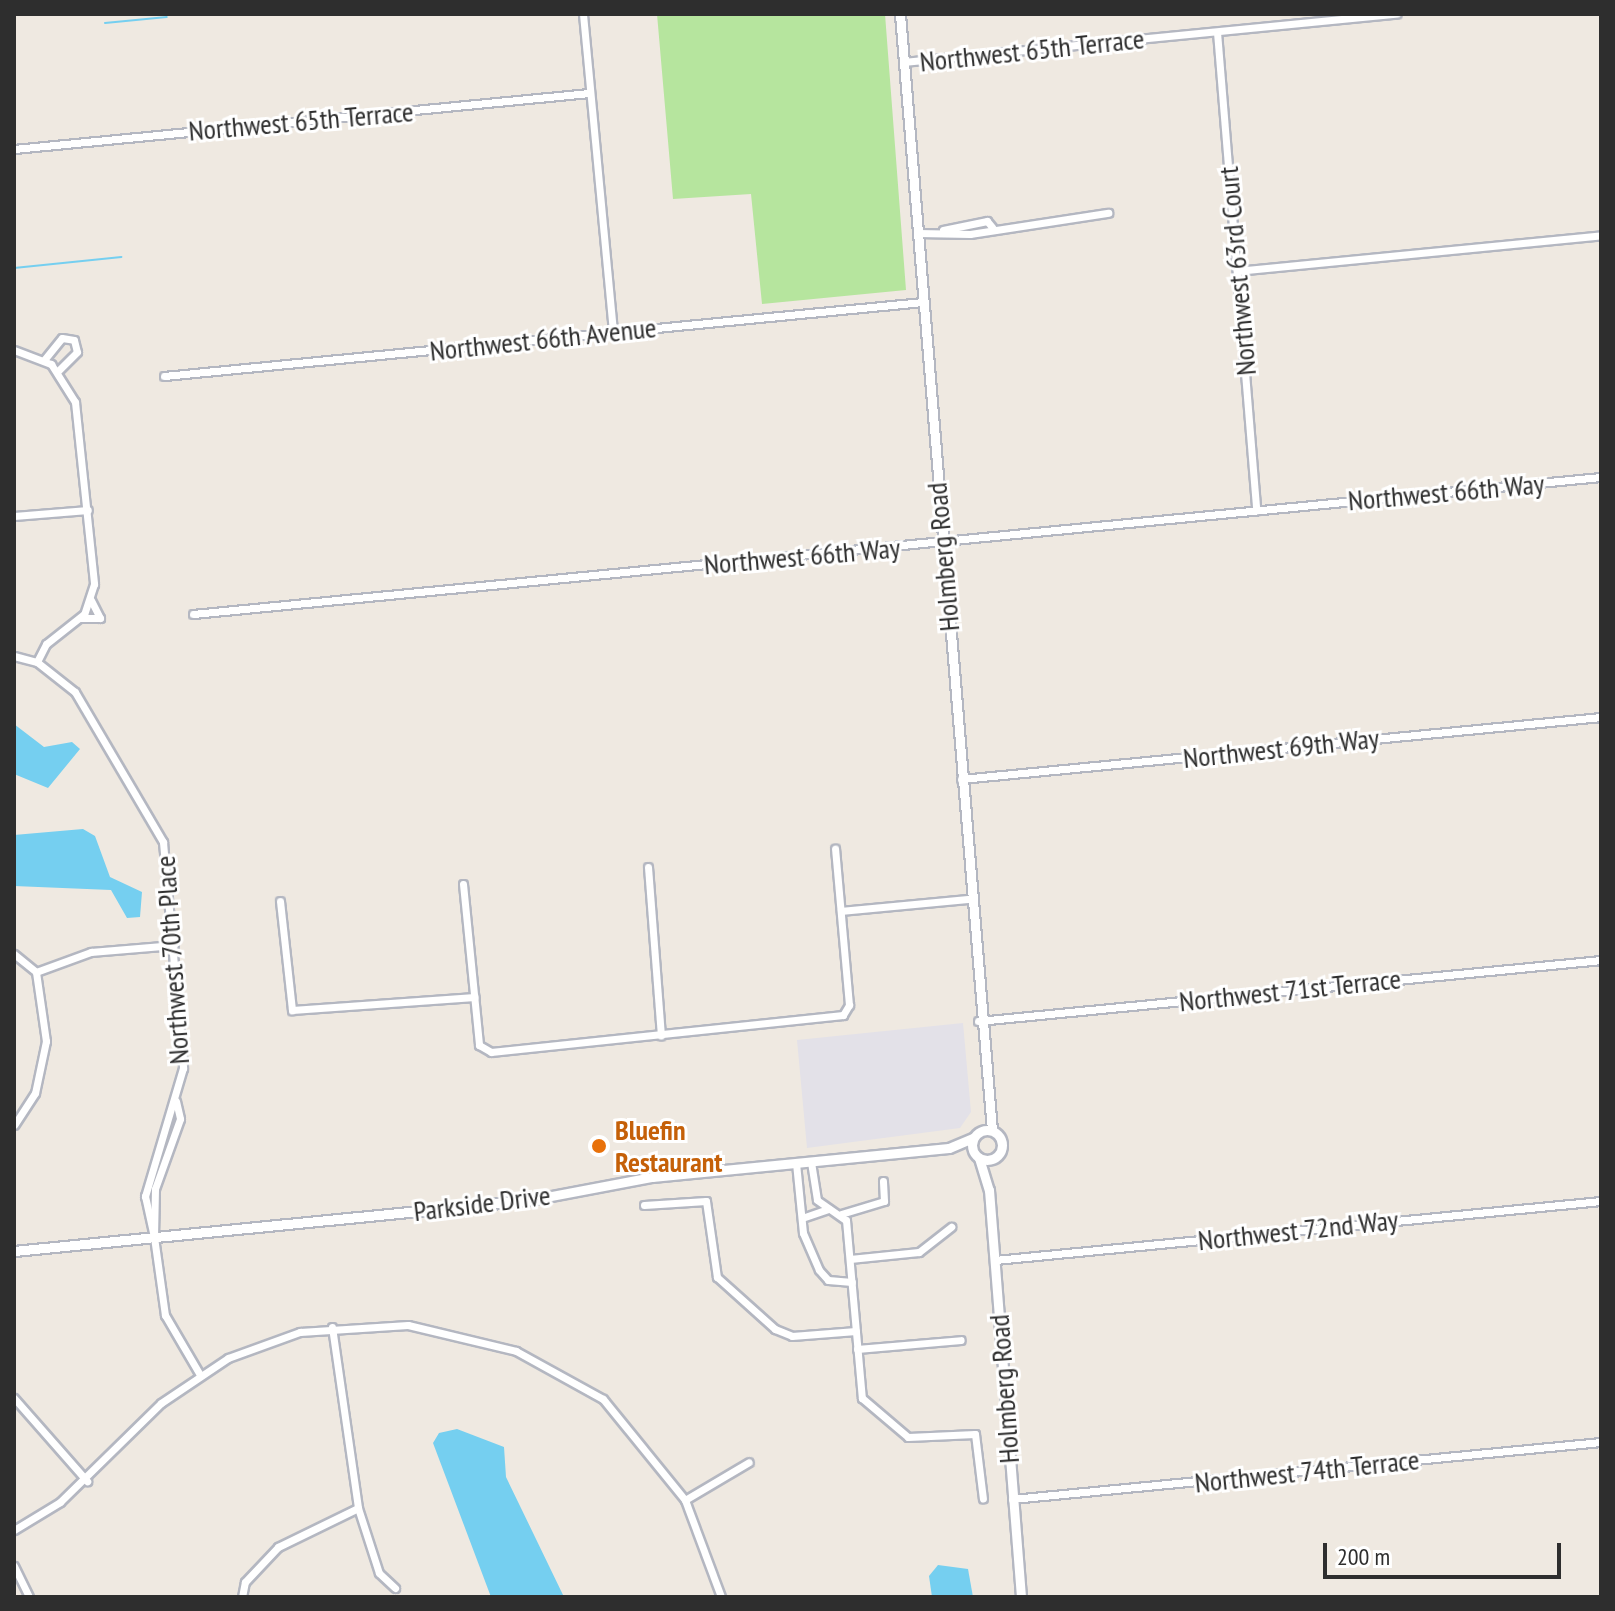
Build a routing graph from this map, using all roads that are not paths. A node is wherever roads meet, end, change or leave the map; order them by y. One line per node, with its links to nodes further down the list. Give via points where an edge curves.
1 (583, 14): 6 (street)
2 (900, 14): 5 (street, Holmberg Road)
3 (1397, 14): 4 (street, Northwest 65th Terrace)
4 (1217, 32): 5 (street, Northwest 65th Terrace); 11 (street, Northwest 63rd Court)
5 (904, 62): 9 (street, Holmberg Road)
6 (589, 93): 7 (street, Northwest 65th Terrace); 13 (street)
7 (14, 149)
8 (1108, 213): 9 (street, via 958,235)
9 (918, 233): 12 (street, Holmberg Road)
10 (1601, 235): 11 (street)
11 (1237, 271): 20 (street, Northwest 63rd Court)
12 (923, 302): 13 (street, Northwest 66th Avenue); 22 (street, Holmberg Road)
13 (613, 332): 17 (street, Northwest 66th Avenue)
14 (14, 350): 15 (street)
15 (48, 362): 16 (street); 16 (street, via 62,338 74,340 77,352)
16 (58, 371): 19 (street, via 80,419)
17 (164, 376)
18 (1601, 477): 20 (street, Northwest 66th Way)
19 (88, 510): 21 (street); 23 (street)
20 (1256, 510): 22 (street, Northwest 66th Way)
21 (14, 516)
22 (942, 542): 24 (street, Northwest 66th Way); 29 (street, Holmberg Road)
23 (91, 600): 25 (street); 25 (street, via 100,618)
24 (193, 614)
25 (80, 618): 27 (street, via 46,644)
26 (14, 656): 27 (street)
27 (37, 662): 36 (street, Northwest 70th Place, via 75,692 157,825)
28 (1601, 717): 29 (street, Northwest 69th Way)
29 (961, 779): 33 (street, Holmberg Road)
30 (835, 849): 35 (street)
31 (648, 867): 42 (street)
32 (463, 884): 40 (street)
33 (969, 899): 35 (street); 41 (street, Holmberg Road)
34 (280, 901): 40 (street, via 292,1010)
35 (841, 911): 42 (street, via 849,1005 843,1015)
36 (174, 945): 39 (street, via 91,952); 44 (street, Northwest 70th Place, via 183,1068)
37 (14, 954): 39 (street)
38 (1601, 960): 41 (street, Northwest 71st Terrace)
39 (36, 972): 45 (street, via 43,1069)
40 (475, 997): 42 (street, via 483,1051)
41 (978, 1021): 43 (street, Holmberg Road)
42 (661, 1035)
43 (984, 1100): 47 (street, Holmberg Road); 49 (street, Holmberg Road)
44 (176, 1101): 46 (street, Northwest 70th Place); 48 (street, Northwest 70th Place)
45 (14, 1125)
46 (161, 1126): 48 (street); 51 (street, Northwest 70th Place)
47 (992, 1130): 49 (street, Parkside Drive); 54 (street, Holmberg Road, via 1001,1141)
48 (175, 1131): 52 (street, Northwest 70th Place)
49 (974, 1137): 50 (street, Parkside Drive); 53 (street, Holmberg Road)
50 (949, 1148): 53 (street, Parkside Drive); 55 (street, Parkside Drive)
51 (153, 1153): 52 (street); 65 (street, Northwest 70th Place, via 145,1196)
52 (166, 1156): 65 (street, Northwest 70th Place)
53 (977, 1157): 54 (street, Parkside Drive); 58 (street, Holmberg Road)
54 (995, 1158): 58 (street, Holmberg Road)
55 (811, 1162): 56 (street, Parkside Drive); 61 (street, via 813,1192)
56 (796, 1163): 63 (street); 65 (street, Parkside Drive, via 652,1177 530,1200)
57 (883, 1181): 62 (street, via 884,1201)
58 (988, 1182): 68 (street, Holmberg Road)
59 (1601, 1201): 68 (street, Northwest 72nd Way)
60 (644, 1205): 71 (street, via 706,1201 717,1277 775,1329 792,1336)
61 (828, 1209): 62 (street); 63 (street)
62 (841, 1214): 67 (street)
63 (802, 1218): 69 (street, via 823,1275)
64 (951, 1227): 67 (street, via 919,1252)
65 (154, 1237): 66 (street, Parkside Drive); 74 (street, via 165,1315)
66 (14, 1251)
67 (850, 1259): 69 (street)
68 (995, 1260): 80 (street, Holmberg Road)
69 (852, 1282): 71 (street)
70 (332, 1327): 74 (street, via 264,1342); 81 (street, via 371,1323 444,1331 547,1364 625,1419); 82 (street)
71 (856, 1331): 73 (street)
72 (961, 1340): 73 (street)
73 (857, 1349): 79 (street, via 862,1398 899,1431 975,1434)
74 (200, 1375): 78 (street)
75 (14, 1398): 78 (street)
76 (1601, 1442): 80 (street, Northwest 74th Terrace)
77 (749, 1462): 81 (street)
78 (87, 1481): 83 (street)
79 (983, 1499)
80 (1012, 1499): 89 (street, Holmberg Road)
81 (685, 1500): 88 (street)
82 (358, 1508): 85 (street, via 379,1573); 87 (street, via 278,1547 245,1582)
83 (14, 1530)
84 (14, 1566): 86 (street)
85 (395, 1588)
86 (29, 1597)
87 (242, 1597)
88 (721, 1597)
89 (1021, 1597)

